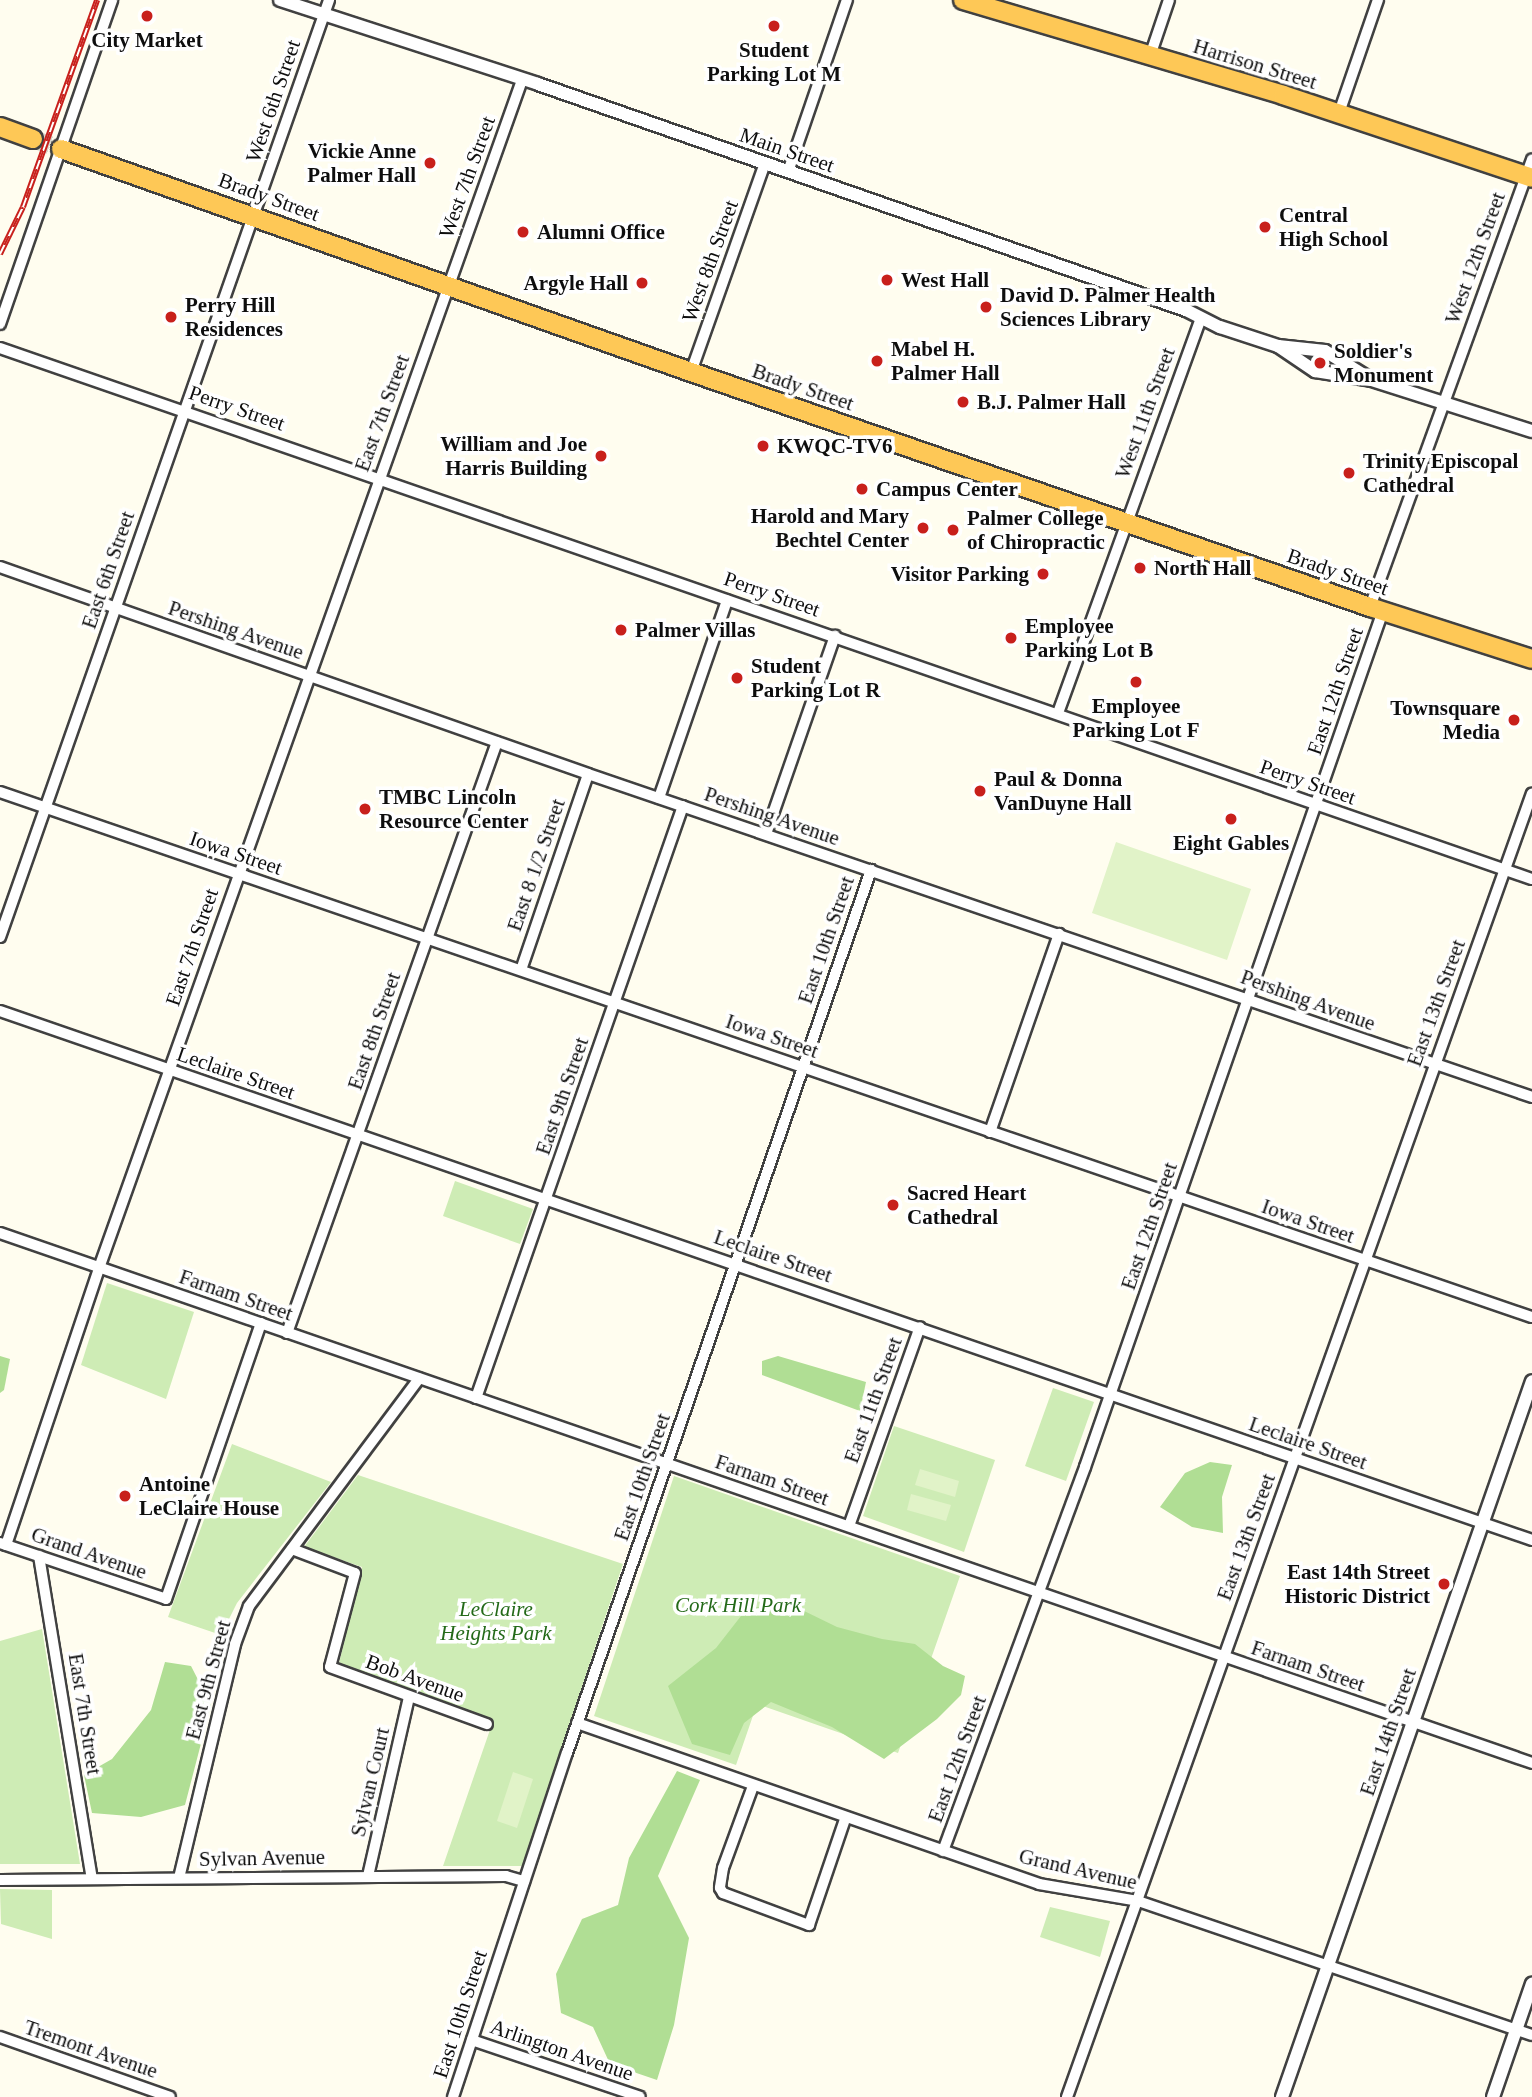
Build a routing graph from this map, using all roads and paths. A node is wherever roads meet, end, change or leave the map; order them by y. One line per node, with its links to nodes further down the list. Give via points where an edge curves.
1 (112, 0): 14 (street)
2 (280, 0): 8 (street, Main Street)
3 (329, 0): 8 (street, West 6th Street)
4 (847, 0): 17 (street)
5 (964, 0): 9 (highway, Harrison Street)
6 (1168, 0): 9 (street)
7 (1378, 0): 11 (street)
8 (324, 15): 10 (street, Main Street); 18 (street, West 6th Street)
9 (1150, 56): 11 (highway, Harrison Street)
10 (522, 80): 15 (street, Main Street); 19 (street, West 7th Street)
11 (1339, 113): 16 (highway, Harrison Street)
12 (0, 127): 13 (highway)
13 (33, 139)
14 (61, 149): 18 (highway, Brady Street); 21 (street)
15 (765, 163): 17 (street, Main Street); 24 (street, West 8th Street)
16 (1530, 171): 26 (street, West 12th Street)
17 (788, 172): 20 (street, Main Street)
18 (253, 216): 19 (highway, Brady Street); 27 (street, East 6th Street)
19 (448, 286): 24 (highway, Brady Street); 29 (street, East 7th Street)
20 (1201, 318): 22 (street, Main Street); 30 (street, West 11th Street)
21 (0, 324)
22 (1278, 346): 25 (street, Main Street, via 1315,371); 25 (street, Main Street, via 1325,351)
23 (0, 348): 27 (street, Perry Street)
24 (691, 372): 30 (highway, Brady Street)
25 (1372, 380): 26 (street, Main Street)
26 (1443, 401): 28 (street, Main Street); 34 (street, West 12th Street)
27 (184, 410): 29 (street, Perry Street); 33 (street, East 6th Street)
28 (1532, 431)
29 (379, 478): 32 (street, Perry Street); 37 (street, East 7th Street)
30 (1126, 523): 34 (highway, Brady Street); 38 (street)
31 (0, 567): 33 (street, Pershing Avenue)
32 (727, 600): 35 (street, Perry Street); 43 (street)
33 (115, 607): 37 (street, Pershing Avenue); 46 (street, East 6th Street)
34 (1376, 609): 36 (highway, Brady Street); 44 (street, East 12th Street)
35 (835, 636): 38 (street, Perry Street); 47 (street)
36 (1532, 659)
37 (309, 676): 39 (street, Pershing Avenue); 50 (street, East 7th Street)
38 (1058, 713): 44 (street, Perry Street)
39 (497, 742): 40 (street, Pershing Avenue); 54 (street, East 8th Street)
40 (588, 774): 43 (street, Pershing Avenue); 55 (street, East 8 1/2 Street)
41 (0, 792): 46 (street, Iowa Street)
42 (1532, 793): 49 (street, East 13th Street)
43 (659, 798): 45 (street, Pershing Avenue)
44 (1315, 805): 49 (street, Perry Street); 56 (street, East 12th Street)
45 (683, 806): 47 (street, Pershing Avenue); 57 (street, East 9th Street)
46 (45, 807): 50 (street, Iowa Street); 53 (street, East 6th Street)
47 (766, 834): 48 (street, Pershing Avenue)
48 (871, 870): 52 (street, Pershing Avenue); 60 (street, East 10th Street)
49 (1504, 870): 51 (street, Perry Street); 59 (street, East 13th Street)
50 (239, 875): 54 (street, Iowa Street); 61 (street, East 7th Street)
51 (1532, 879)
52 (1059, 934): 56 (street, Pershing Avenue); 63 (street)
53 (0, 937)
54 (428, 937): 55 (street, Iowa Street); 64 (street, East 8th Street)
55 (521, 970): 57 (street, Iowa Street)
56 (1249, 999): 59 (street, Pershing Avenue); 65 (street, East 12th Street)
57 (615, 1002): 60 (street, Iowa Street); 66 (street, East 9th Street)
58 (0, 1011): 61 (street, Leclaire Street)
59 (1435, 1064): 62 (street, Pershing Avenue); 68 (street, East 13th Street)
60 (802, 1066): 63 (street, Iowa Street); 69 (street, East 10th Street)
61 (169, 1070): 64 (street, Leclaire Street); 70 (street, East 7th Street)
62 (1532, 1097)
63 (990, 1132): 65 (street, Iowa Street)
64 (359, 1134): 66 (street, Leclaire Street); 74 (street, East 8th Street)
65 (1180, 1197): 68 (street, Iowa Street); 77 (street, East 12th Street)
66 (547, 1199): 69 (street, Leclaire Street); 78 (street, East 9th Street)
67 (0, 1233): 70 (street, Farnam Street)
68 (1365, 1261): 71 (street, Iowa Street); 79 (street, East 13th Street)
69 (735, 1264): 73 (street, Leclaire Street); 80 (street, East 10th Street)
70 (99, 1268): 72 (street, Farnam Street); 84 (street, East 7th Street)
71 (1532, 1317)
72 (261, 1322): 74 (street, Farnam Street); 86 (street, Grand Avenue, via 166,1599)
73 (920, 1327): 77 (street, Leclaire Street); 82 (street, East 11th Street)
74 (287, 1333): 75 (street, Farnam Street)
75 (419, 1379): 78 (street, Farnam Street); 85 (street, East 9th Street)
76 (1532, 1381): 81 (street, East 14th Street)
77 (1110, 1395): 79 (street, Leclaire Street); 87 (street, East 12th Street)
78 (476, 1398): 80 (street, Farnam Street)
79 (1295, 1458): 81 (street, Leclaire Street); 88 (street, East 13th Street)
80 (666, 1465): 82 (street, Farnam Street); 91 (street, East 10th Street)
81 (1482, 1522): 83 (street, Leclaire Street); 90 (street, East 14th Street)
82 (849, 1526): 87 (street, Farnam Street)
83 (1532, 1540)
84 (3, 1544): 86 (street, Grand Avenue)
85 (292, 1549): 89 (street, Bob Avenue, via 355,1573 330,1667); 98 (street, East 9th Street, via 249,1606 234,1644)
86 (39, 1556): 99 (street, East 7th Street)
87 (1039, 1592): 88 (street, Farnam Street); 96 (street, East 12th Street)
88 (1224, 1657): 90 (street, Farnam Street); 102 (street, East 13th Street)
89 (409, 1697): 92 (street, Bob Avenue); 97 (street, Sylvan Court)
90 (1411, 1722): 93 (street, Farnam Street); 103 (street, East 14th Street)
91 (577, 1723): 94 (street, Grand Avenue); 101 (street, East 10th Street)
92 (487, 1724)
93 (1532, 1763)
94 (753, 1786): 95 (street, Grand Avenue); 95 (street, via 720,1888 809,1926)
95 (845, 1819): 96 (street, Grand Avenue)
96 (943, 1851): 102 (street, Grand Avenue, via 1039,1884)
97 (368, 1876): 98 (street, Sylvan Avenue); 101 (street, Sylvan Avenue, via 506,1876)
98 (179, 1878): 99 (street, Sylvan Avenue)
99 (92, 1879): 100 (street, Sylvan Avenue)
100 (0, 1880)
101 (524, 1881): 108 (street, East 10th Street)
102 (1138, 1901): 103 (street, Grand Avenue); 112 (street, East 13th Street)
103 (1329, 1965): 105 (street, Grand Avenue); 113 (street, East 14th Street)
104 (1532, 1984): 105 (street)
105 (1516, 2030): 106 (street, Grand Avenue); 114 (street)
106 (1532, 2035)
107 (0, 2037): 109 (street, Tremont Avenue)
108 (472, 2040): 110 (street, East 10th Street); 111 (street, Arlington Avenue)
109 (170, 2097)
110 (453, 2097)
111 (640, 2097)
112 (1067, 2097)
113 (1282, 2097)
114 (1493, 2097)

